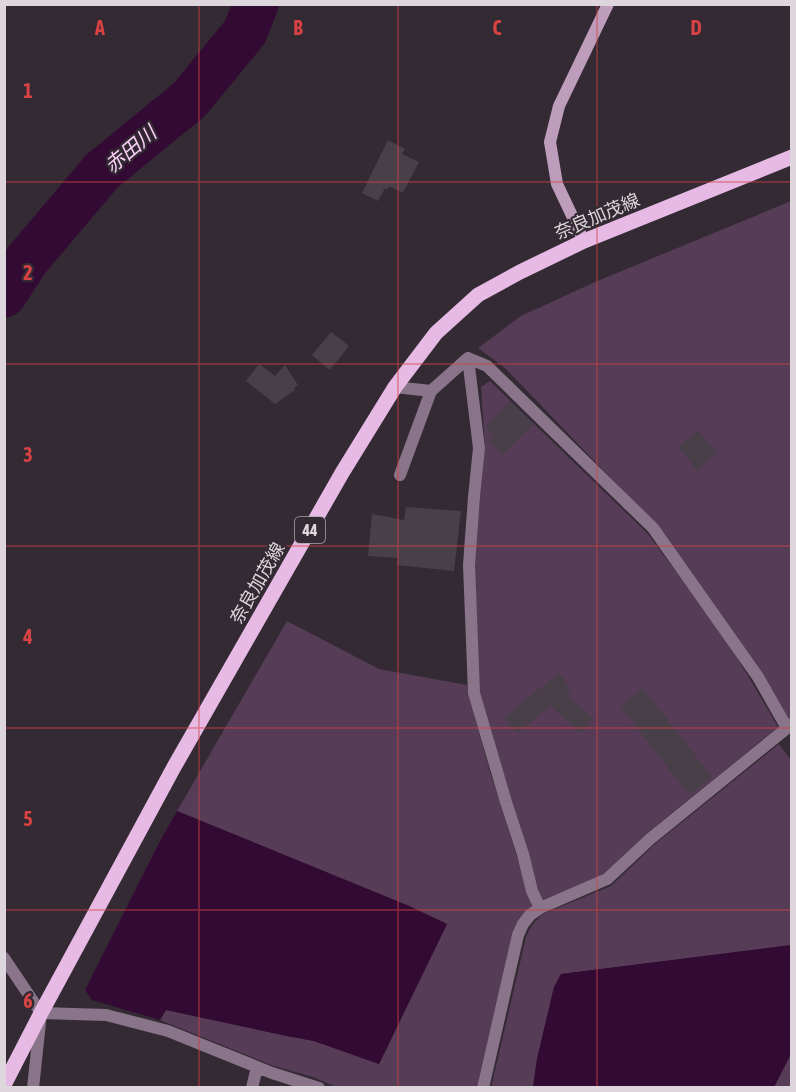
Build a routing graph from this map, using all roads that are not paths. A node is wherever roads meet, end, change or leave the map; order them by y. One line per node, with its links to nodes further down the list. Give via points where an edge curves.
1 (608, 4): 3 (main road, via 559,106 550,142 556,184)
2 (792, 157): 3 (main road, 奈良加茂線 / 44)
3 (584, 241): 5 (main road, 奈良加茂線 / 44, via 478,295 436,333)
4 (468, 358): 6 (street); 8 (street, via 487,366 653,528); 9 (street, via 479,448 469,565 474,693)
5 (395, 387): 6 (street); 11 (main road, 奈良加茂線 / 44, via 186,747)
6 (431, 391): 7 (street)
7 (400, 475)
8 (789, 727): 9 (street, via 650,838 606,879)
9 (540, 908): 17 (street, via 530,915 518,935)
10 (4, 958): 11 (street)
11 (41, 1013): 12 (street, via 106,1015 168,1031); 13 (main road, 奈良加茂線 / 44); 14 (street)
12 (257, 1067): 15 (street); 16 (street)
13 (4, 1085)
14 (33, 1088)
15 (252, 1088)
16 (319, 1088)
17 (483, 1088)

